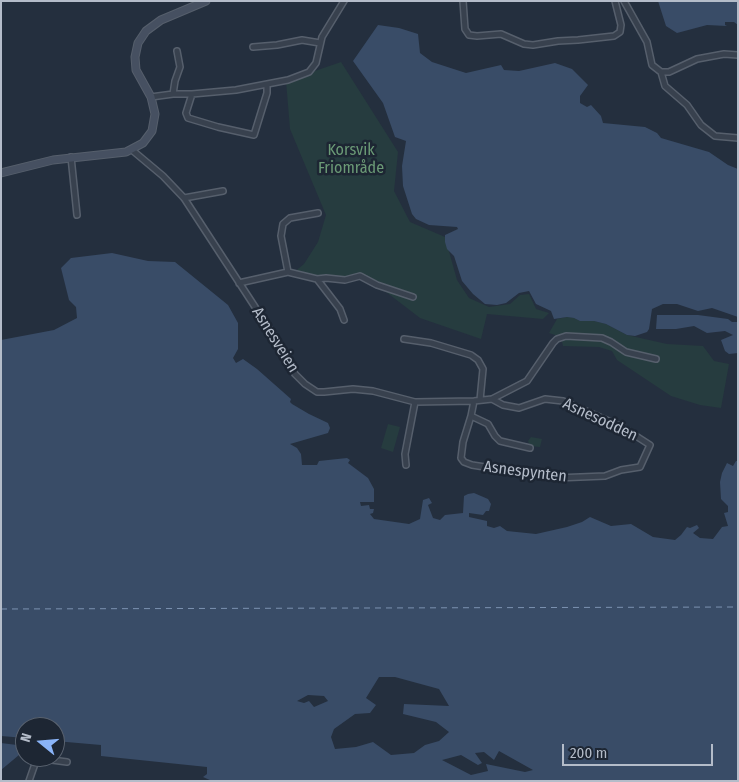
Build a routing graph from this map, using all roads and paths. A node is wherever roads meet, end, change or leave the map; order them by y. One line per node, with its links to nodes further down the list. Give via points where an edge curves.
1 (206, 1): 14 (main road, via 161,20 142,37 135,63)
2 (344, 1): 6 (street)
3 (463, 1): 4 (street, via 466,29 471,36 501,34 533,45 614,36 620,32 621,26)
4 (615, 1)
5 (624, 1): 10 (street, via 647,42 652,65)
6 (320, 43): 7 (street, via 302,40); 11 (street, via 316,62 309,72)
7 (253, 47)
8 (176, 51): 12 (street, via 180,67)
9 (738, 55): 10 (street, via 696,59 669,72)
10 (660, 72): 15 (street, via 665,86 686,105 701,125 715,136)
11 (267, 84): 13 (street); 13 (street, via 254,135 188,118)
12 (173, 94): 13 (street); 14 (street)
13 (192, 94)
14 (151, 98): 16 (main road, via 155,114 152,131 143,143)
15 (738, 138)
16 (132, 150): 17 (main road); 20 (street, Asnesveien)
17 (71, 157): 18 (main road); 22 (street)
18 (1, 174)
19 (223, 191): 20 (street)
20 (184, 198): 25 (street, Asnesveien)
21 (318, 213): 23 (street, via 290,218 282,224)
22 (77, 215)
23 (288, 272): 24 (street); 25 (street)
24 (318, 279): 26 (street, via 345,280 360,276); 27 (street, via 340,309)
25 (239, 283): 32 (street, Asnesveien, via 295,374 311,389 324,392 362,390)
26 (413, 297)
27 (344, 320)
28 (404, 339): 31 (street, Asnespynten, via 431,342 478,360 483,368)
29 (656, 359): 30 (street, Asnesveien, via 626,352 602,338 561,337 552,343 527,381)
30 (492, 400): 31 (street, Asnesveien); 34 (street, Asnesodden, via 519,408 545,399 563,401 622,427)
31 (477, 401): 32 (street, Asnesveien); 33 (street, Asnespynten)
32 (415, 402): 36 (street, via 405,454)
33 (471, 416): 34 (street, Asnespynten, via 461,458 472,465 556,478 605,476 640,467); 35 (street, Asnespynten, via 488,424 500,440)
34 (650, 445)
35 (530, 448)
36 (406, 465)
37 (67, 762): 38 (street, via 37,758)
38 (29, 781)

